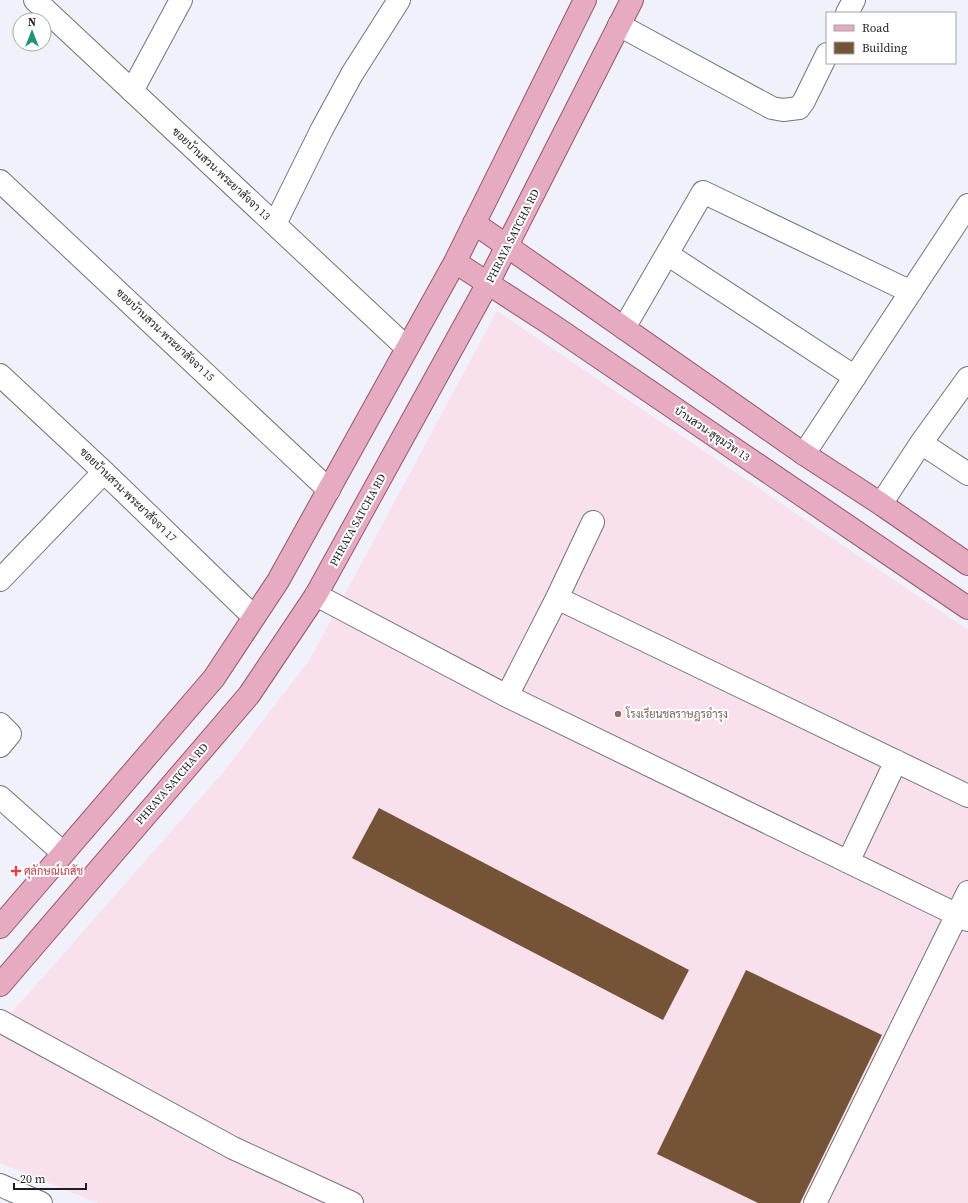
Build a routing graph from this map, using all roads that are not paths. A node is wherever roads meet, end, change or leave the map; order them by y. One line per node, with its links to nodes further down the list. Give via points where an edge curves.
1 (35, 0): 10 (street, ซอยบ้านสวน-พระยาสัจจา 13)
2 (181, 0): 10 (street)
3 (399, 0): 13 (street, via 344,88)
4 (585, 0): 14 (main road)
5 (632, 0): 8 (main road, PHRAYA SATCHA RD)
6 (854, 0): 7 (street)
7 (848, 12)
8 (619, 25): 9 (street, via 772,108 783,110 798,108 804,101); 15 (main road, PHRAYA SATCHA RD)
9 (826, 56)
10 (132, 91): 13 (street, ซอยบ้านสวน-พระยาสัจจา 13)
11 (0, 181): 29 (street, ซอยบ้านสวน-พระยาสัจจา 15)
12 (968, 205): 19 (street)
13 (274, 224): 21 (street, ซอยบ้านสวน-พระยาสัจจา 13)
14 (474, 224): 15 (main road); 17 (main road)
15 (507, 247): 18 (main road, PHRAYA SATCHA RD); 20 (main road)
16 (667, 254): 19 (street, via 703,192); 20 (street); 23 (street)
17 (455, 262): 18 (main road, บ้านสวน-สุขุมวิท 13); 21 (main road)
18 (488, 283): 34 (main road, PHRAYA SATCHA RD); 36 (main road, บ้านสวน-สุขุมวิท 13)
19 (911, 292): 23 (street)
20 (624, 328): 26 (main road)
21 (407, 348): 29 (main road)
22 (0, 375): 27 (street, ซอยบ้านสวน-พระยาสัจจา 17)
23 (855, 377): 26 (street)
24 (968, 378): 25 (street)
25 (921, 443): 28 (street); 30 (street)
26 (804, 454): 30 (main road)
27 (104, 472): 33 (street); 37 (street, ซอยบ้านสวน-พระยาสัจจา 17)
28 (968, 474)
29 (329, 490): 37 (main road, via 278,581)
30 (881, 504): 32 (main road)
31 (593, 522): 35 (street)
32 (968, 564)
33 (0, 580)
34 (316, 595): 38 (street); 49 (main road, PHRAYA SATCHA RD, via 249,695)
35 (556, 598): 38 (street); 41 (street)
36 (968, 608)
37 (254, 617): 44 (main road, via 214,678)
38 (507, 696): 45 (street)
39 (0, 724): 40 (street, via 10,734)
40 (0, 746)
41 (896, 761): 42 (street); 45 (street)
42 (968, 796)
43 (0, 797): 44 (street)
44 (63, 853): 48 (main road)
45 (848, 862): 47 (street)
46 (968, 892): 47 (street)
47 (963, 918): 54 (street)
48 (0, 926)
49 (0, 985)
50 (0, 1021): 53 (street, via 233,1148)
51 (0, 1185): 52 (street)
52 (41, 1203)
53 (352, 1203)
54 (815, 1203)

